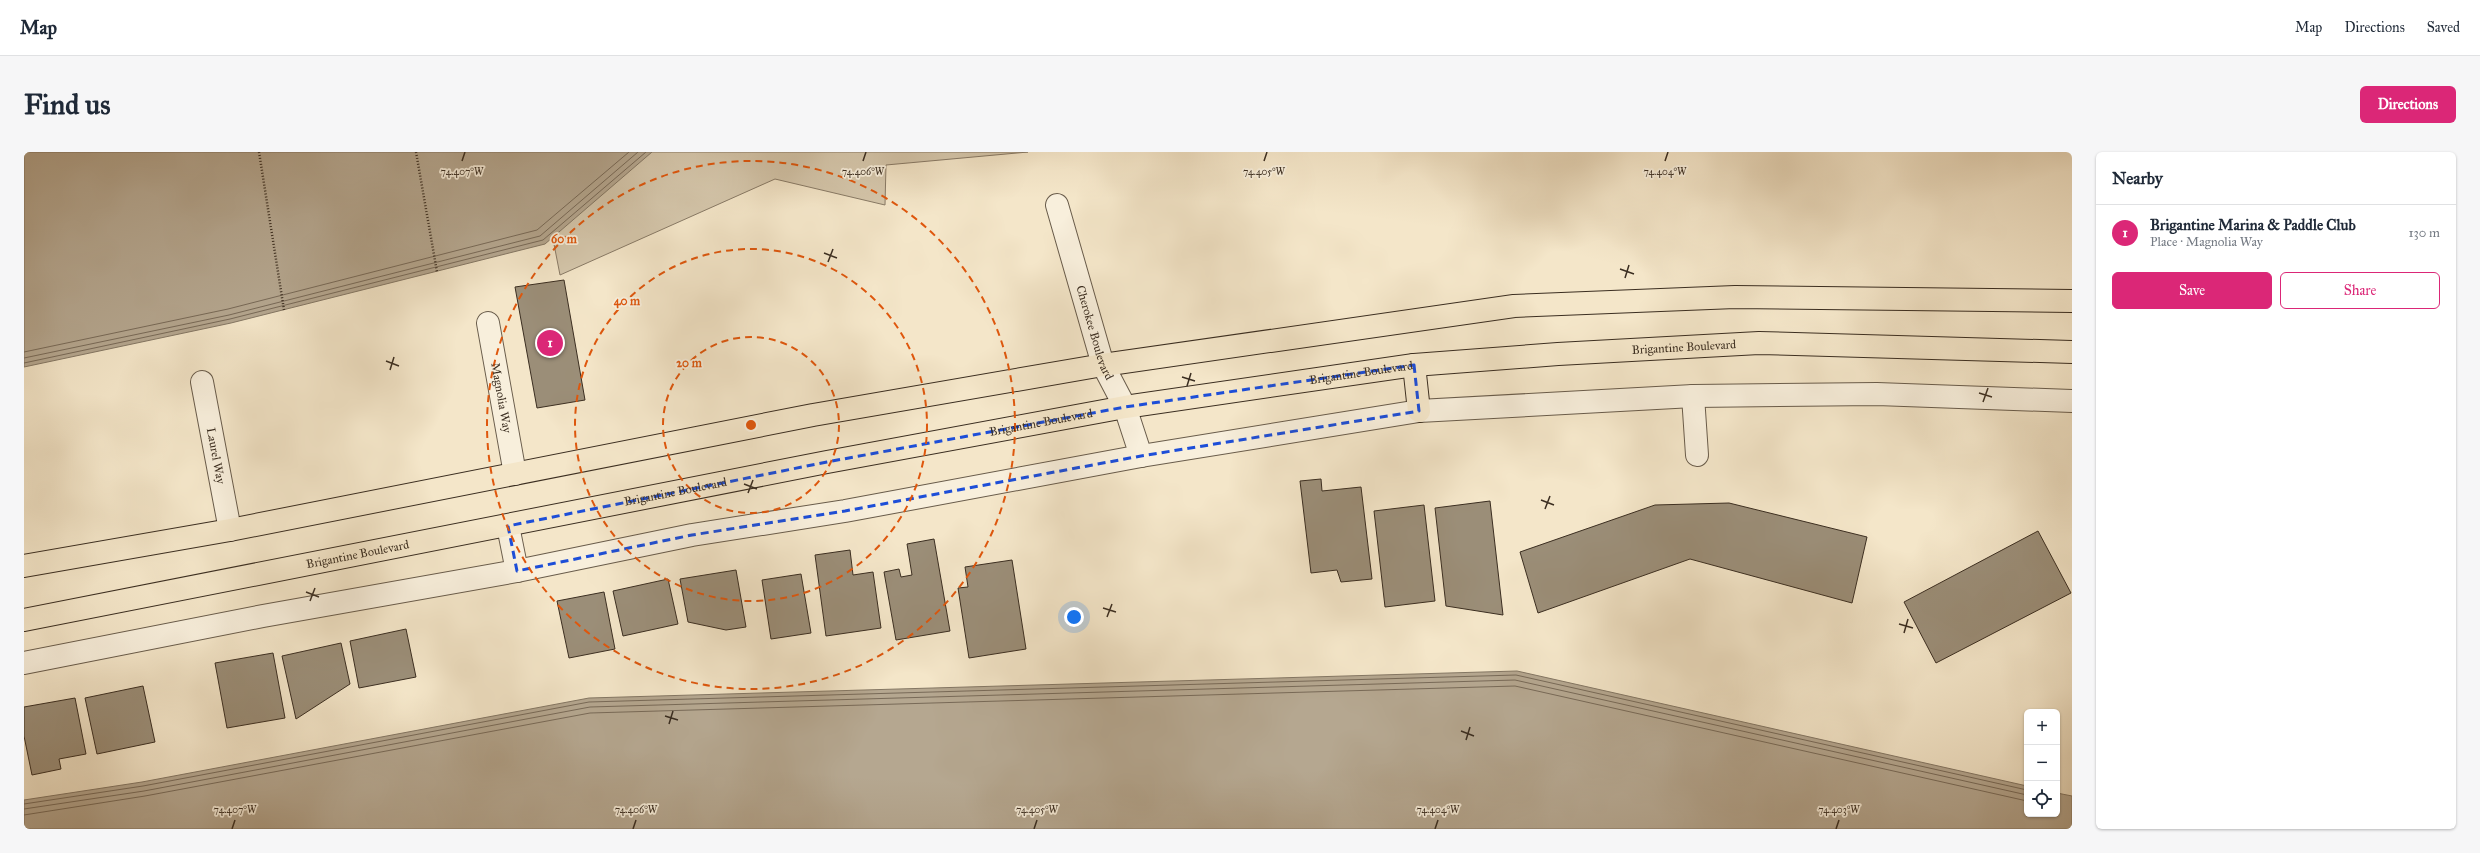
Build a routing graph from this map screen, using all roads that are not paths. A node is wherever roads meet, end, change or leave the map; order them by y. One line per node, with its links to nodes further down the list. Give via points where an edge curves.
1 (1057, 205): 5 (street, Cherokee Boulevard)
2 (2072, 301): 5 (main road, via 1735,297 1514,306)
3 (488, 323): 14 (street, Magnolia Way)
4 (2072, 352): 6 (main road, Brigantine Boulevard, via 1760,343)
5 (1103, 365): 10 (street, Cherokee Boulevard); 14 (main road, via 813,415)
6 (1414, 365): 10 (main road, Brigantine Boulevard); 11 (main road)
7 (202, 382): 16 (street, Laurel Way)
8 (1693, 396): 9 (street, via 1877,394); 11 (street); 12 (street)
9 (2072, 401)
10 (1125, 407): 13 (street, Cherokee Boulevard); 15 (main road, Brigantine Boulevard, via 826,462)
11 (1419, 410): 13 (street)
12 (1697, 455)
13 (1141, 456): 18 (street, via 845,511 692,535)
14 (514, 474): 16 (main road)
15 (508, 526): 18 (street); 19 (main road, Brigantine Boulevard)
16 (230, 530): 17 (main road)
17 (24, 566)
18 (517, 571): 20 (street, via 263,616)
19 (24, 620)
20 (24, 663)

